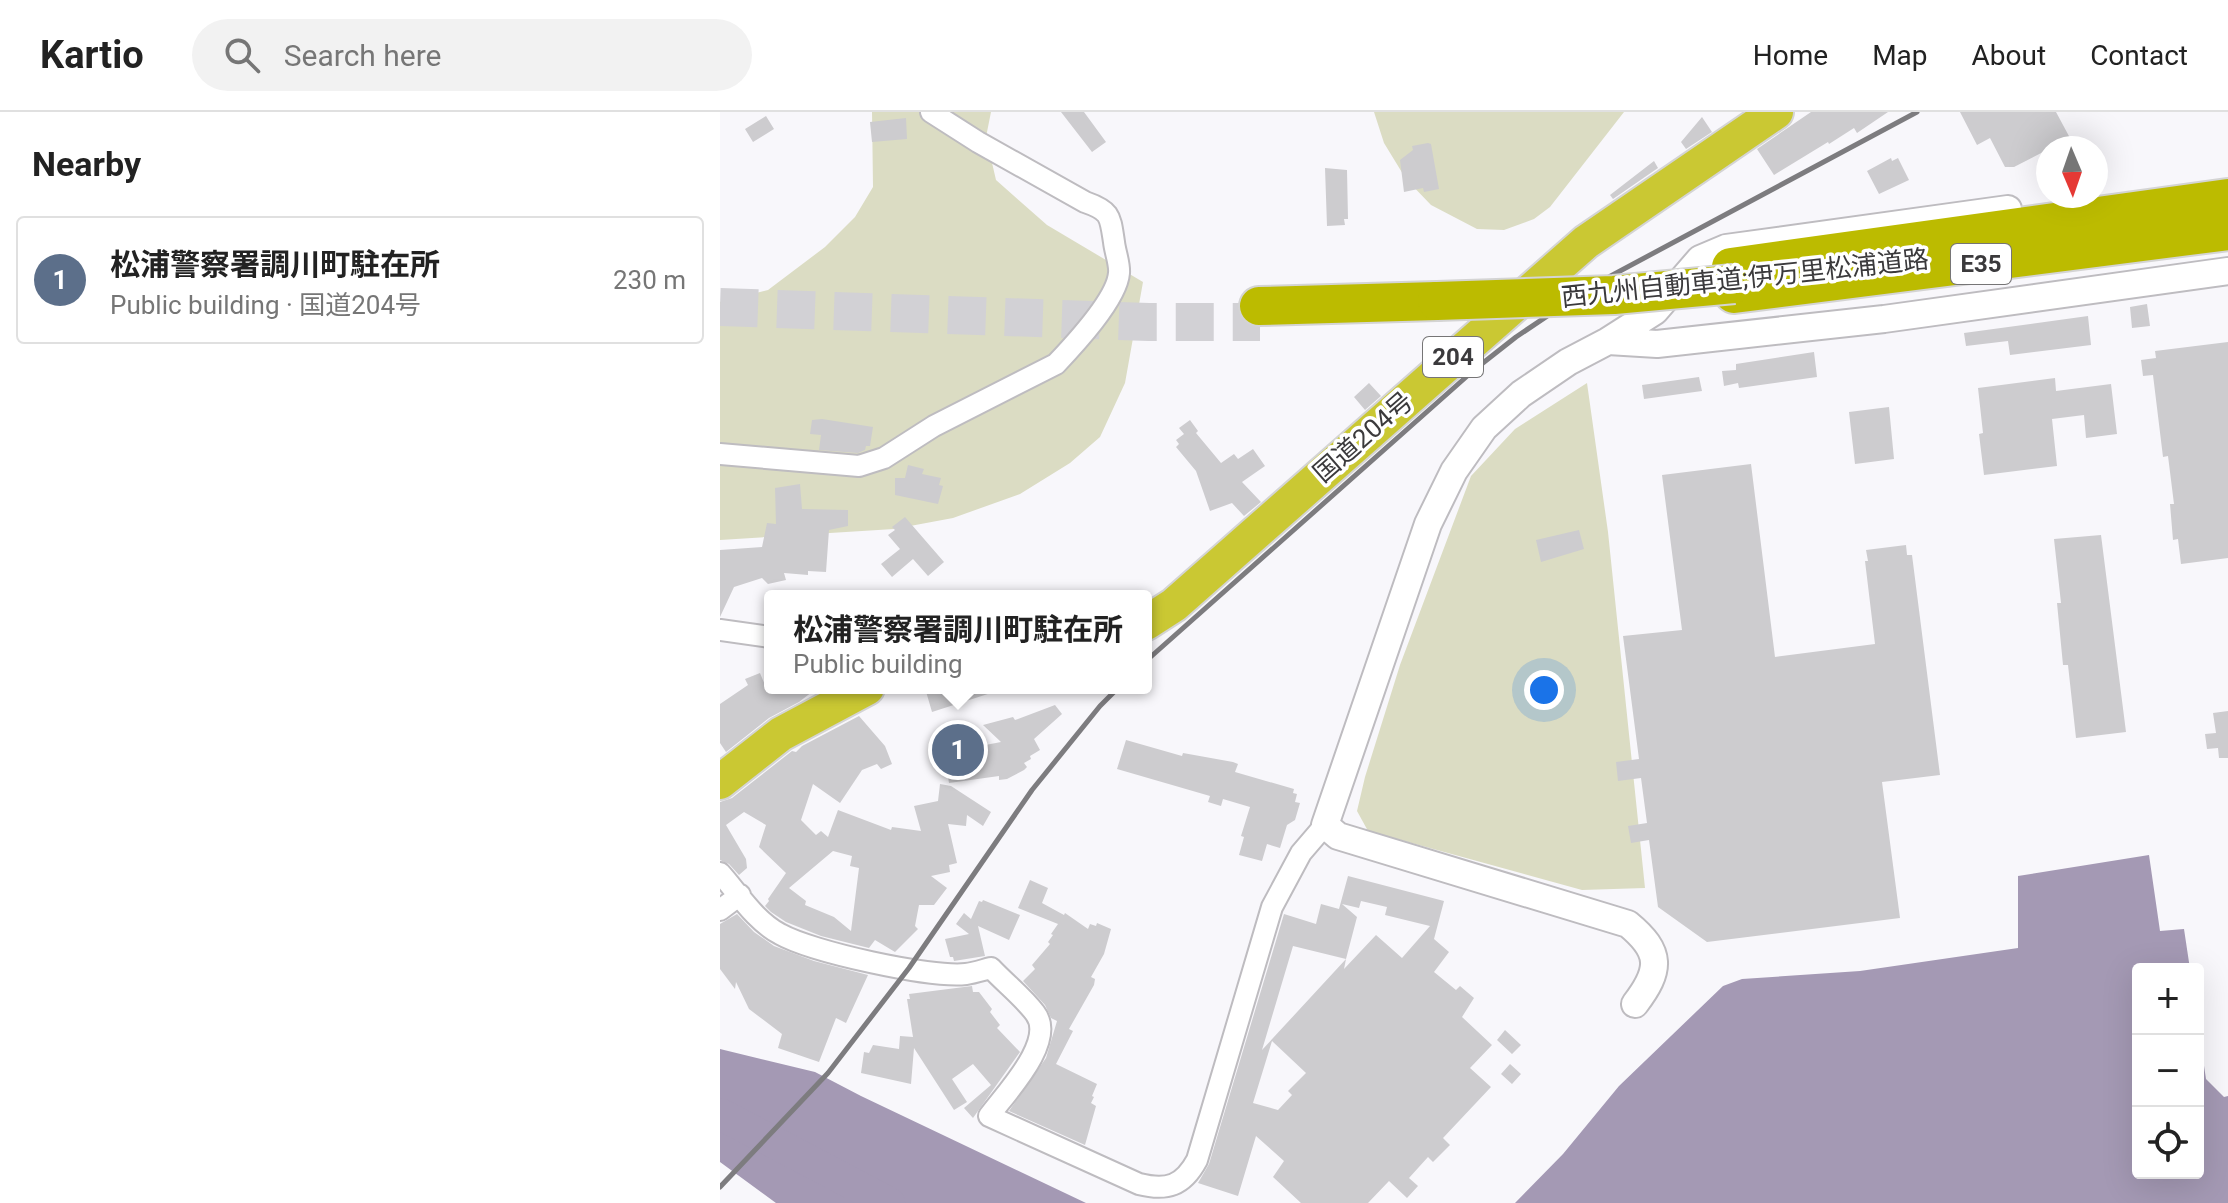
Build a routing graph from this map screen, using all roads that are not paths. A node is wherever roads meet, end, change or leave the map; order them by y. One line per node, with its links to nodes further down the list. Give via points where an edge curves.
1 (931, 112): 12 (street, via 1104,209 1111,219 1119,272 1113,292 1056,364 934,426 884,458 859,466)
2 (1776, 112): 13 (highway, 国道204号 / 204, via 1586,242)
3 (2228, 180): 11 (street, via 1726,248 1700,259 1655,311)
4 (2228, 198): 9 (highway)
5 (2228, 219): 9 (highway, 西九州自動車道;伊万里松浦道路 / E35)
6 (2228, 231): 9 (highway, 西九州自動車道;伊万里松浦道路 / E35)
7 (2228, 250): 9 (highway, via 1870,291)
8 (2228, 271): 11 (street, via 1869,321 1657,344)
9 (1733, 282): 10 (highway, bridge, via 1607,287 1437,309)
10 (1259, 314)
11 (1608, 341): 18 (street, via 1521,394 1484,428 1454,471 1428,524)
12 (720, 454)
13 (1152, 619)
14 (720, 630): 15 (street)
15 (764, 636)
16 (843, 694): 17 (highway)
17 (720, 782)
18 (1325, 825): 20 (street, via 1301,853 1272,907 1197,1160 1188,1177 1172,1186 1139,1184 989,1116 1034,1057 1041,1035 1038,1016 991,968 943,974 821,949 764,924); 22 (street, via 1338,836 1628,924 1655,956 1650,984)
19 (720, 873): 20 (street)
20 (740, 895): 21 (street)
21 (720, 910)
22 (1635, 1004)

